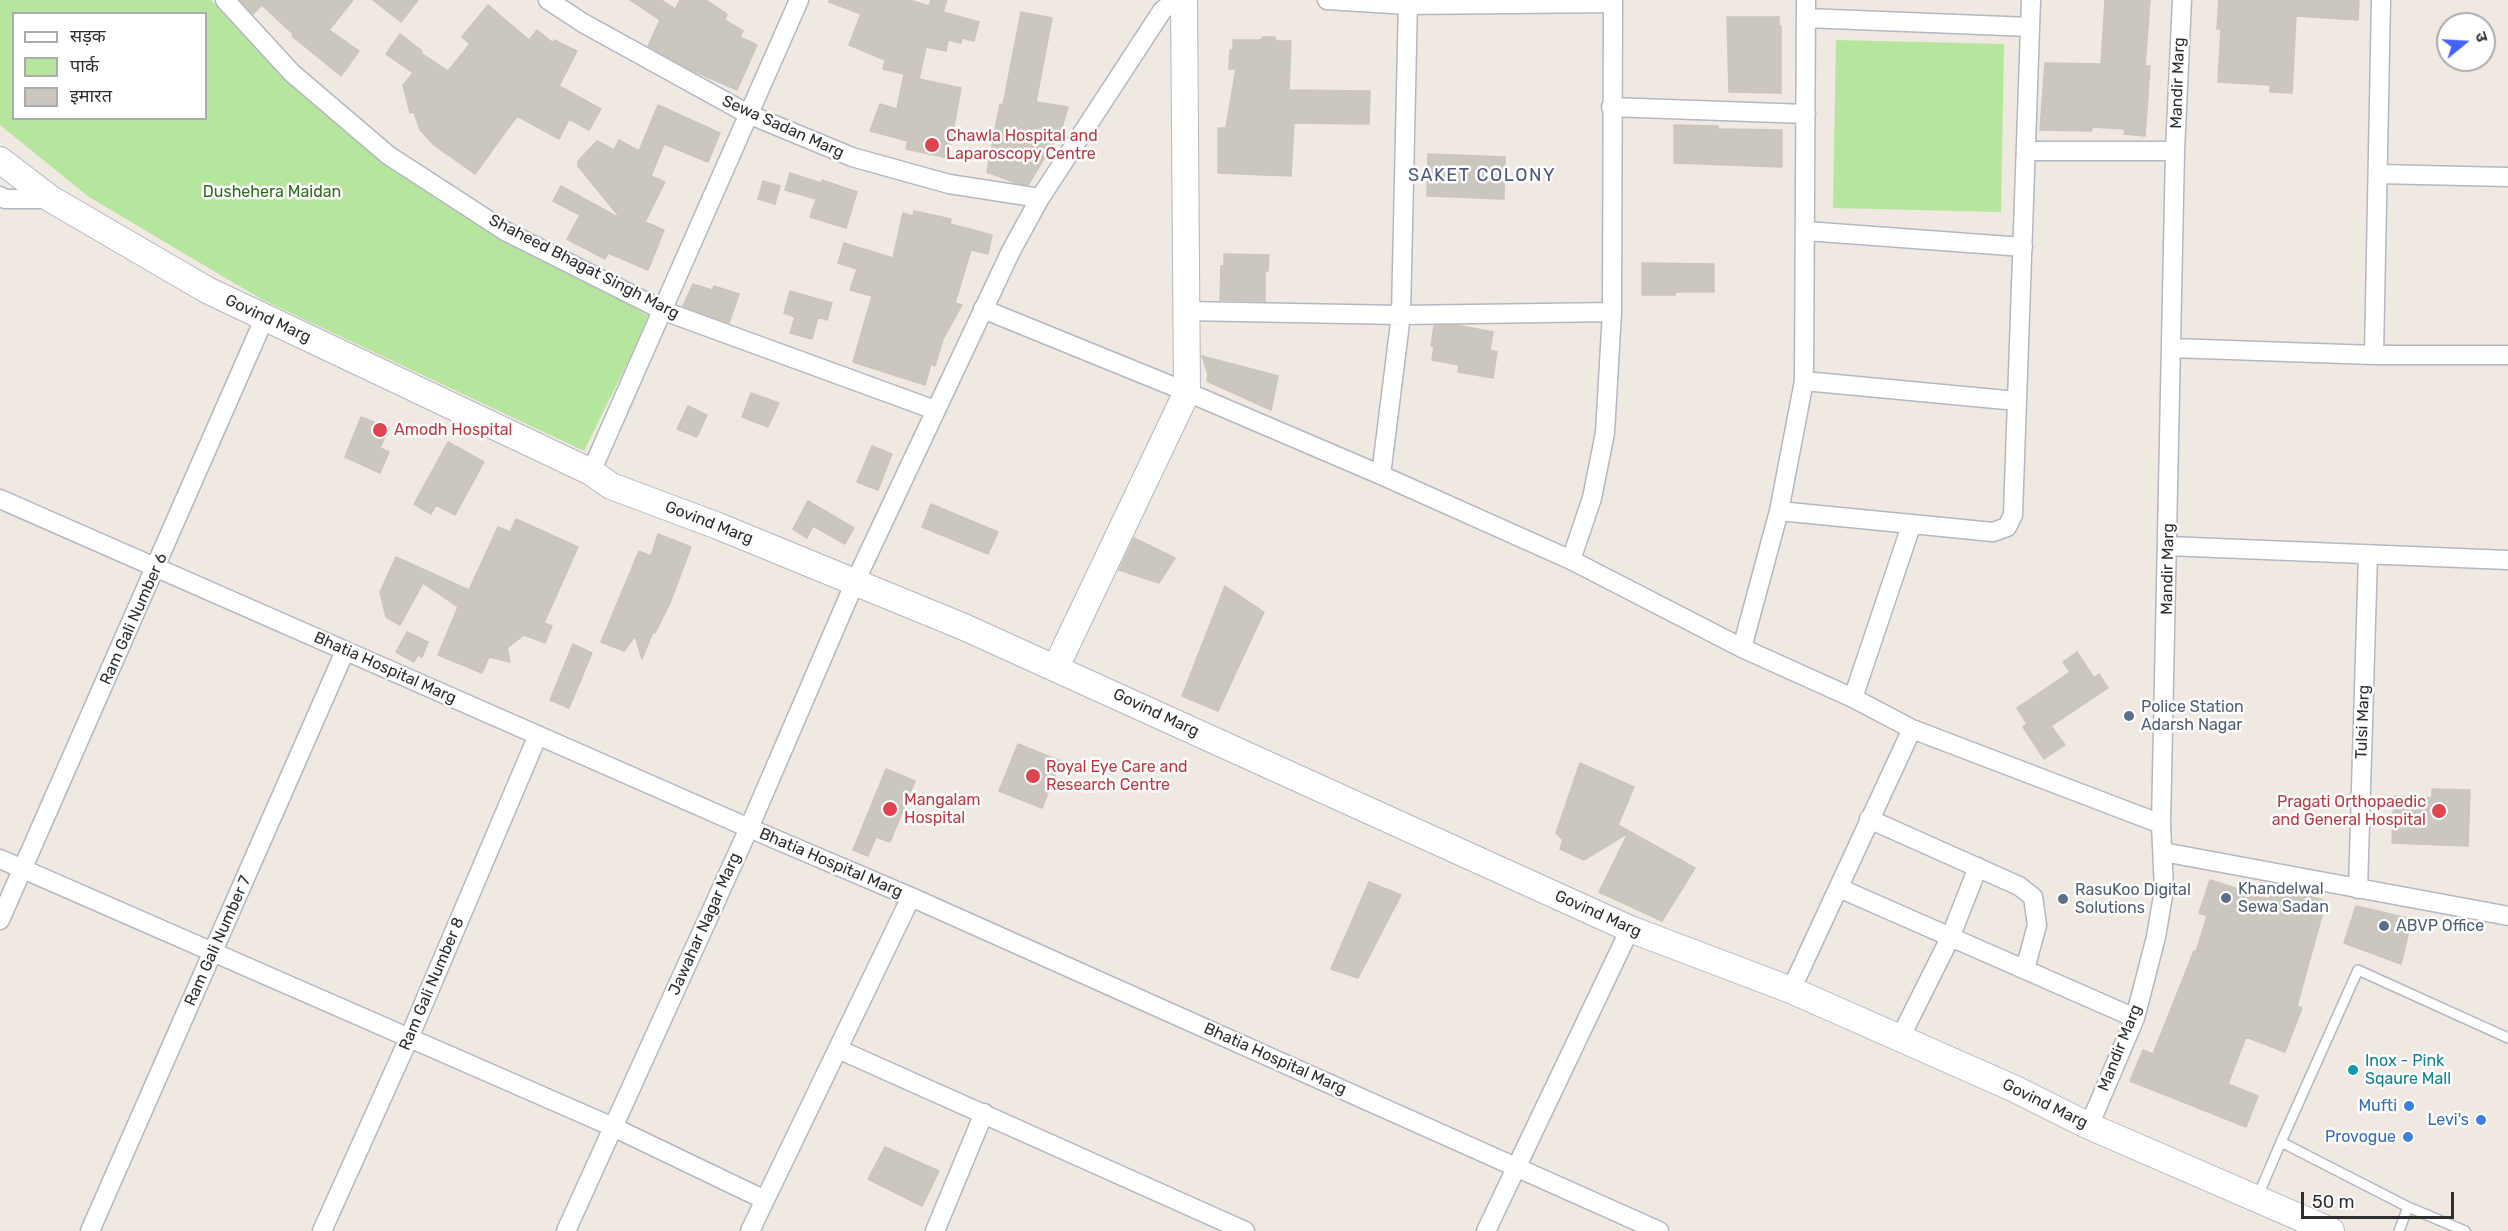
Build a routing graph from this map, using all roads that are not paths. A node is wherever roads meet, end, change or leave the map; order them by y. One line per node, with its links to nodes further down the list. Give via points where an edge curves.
1 (225, 0): 28 (street, Shaheed Bhagat Singh Marg, via 292,73 388,155 505,231)
2 (548, 0): 15 (street, Sewa Sadan Marg)
3 (799, 0): 15 (street)
4 (1175, 0): 23 (street, Jawahar Nagar Marg, via 1162,11)
5 (1184, 0): 29 (street)
6 (1327, 0): 10 (street)
7 (2031, 0): 13 (street)
8 (2182, 0): 18 (street, Mandir Marg)
9 (2381, 0): 20 (street)
10 (1408, 2): 11 (street); 31 (street)
11 (1613, 2): 14 (street)
12 (1806, 9): 13 (street); 16 (street)
13 (2030, 27): 17 (street)
14 (1611, 107): 16 (street); 30 (street)
15 (748, 114): 23 (street, Sewa Sadan Marg, via 852,157 949,184); 28 (street)
16 (1806, 114): 25 (street)
17 (2026, 151): 18 (street); 26 (street)
18 (2175, 151): 33 (street, Mandir Marg)
19 (0, 160): 24 (street, Govind Marg)
20 (2378, 174): 21 (street); 34 (street)
21 (2508, 177)
22 (0, 196): 24 (street)
23 (1040, 198): 27 (street, Jawahar Nagar Marg)
24 (51, 199): 32 (street, Govind Marg, via 207,290)
25 (1806, 231): 26 (street); 36 (street)
26 (2023, 247): 38 (street)
27 (983, 309): 37 (street); 39 (street, Jawahar Nagar Marg)
28 (664, 311): 39 (street, Shaheed Bhagat Singh Marg); 40 (street)
29 (1186, 311): 31 (street); 37 (street)
30 (1612, 312): 31 (street); 47 (street, via 1605,433 1592,498)
31 (1401, 315): 41 (street)
32 (265, 317): 40 (street, Govind Marg); 49 (street, Ram Gali Number 6)
33 (2172, 348): 34 (street); 45 (street, Mandir Marg)
34 (2374, 355): 35 (street)
35 (2508, 355)
36 (1804, 381): 38 (street); 43 (street)
37 (1187, 392): 41 (street); 53 (street)
38 (2017, 401): 44 (street, via 2013,515 2007,527 1993,532)
39 (935, 410): 50 (street, Jawahar Nagar Marg)
40 (591, 472): 50 (street, Govind Marg, via 611,486)
41 (1381, 475): 47 (street)
42 (0, 499): 49 (street, Bhatia Hospital Marg)
43 (1779, 511): 44 (street); 51 (street)
44 (1911, 526): 54 (street)
45 (2168, 546): 46 (street); 58 (street, Mandir Marg)
46 (2368, 555): 48 (street); 65 (street, Tulsi Marg)
47 (1571, 560): 51 (street)
48 (2508, 560)
49 (157, 568): 52 (street, Bhatia Hospital Marg); 63 (street, Ram Gali Number 6)
50 (855, 582): 53 (street, Govind Marg); 59 (street, Jawahar Nagar Marg)
51 (1742, 648): 54 (street)
52 (345, 651): 56 (street, Bhatia Hospital Marg); 71 (street, Ram Gali Number 7)
53 (1056, 667): 69 (street, Govind Marg)
54 (1853, 698): 55 (street)
55 (1912, 729): 57 (street); 58 (street)
56 (538, 735): 59 (street, Bhatia Hospital Marg); 75 (street, Ram Gali Number 8)
57 (1869, 819): 62 (street); 64 (street)
58 (2161, 824): 60 (street, Mandir Marg)
59 (748, 828): 66 (street, Bhatia Hospital Marg); 81 (street, Jawahar Nagar Marg)
60 (2163, 852): 65 (street); 74 (street, Mandir Marg, via 2164,890 2156,938)
61 (0, 859): 63 (street)
62 (1978, 867): 70 (street); 72 (street, via 2033,897 2037,925)
63 (23, 869): 68 (street, Ram Gali Number 6); 71 (street)
64 (1839, 888): 70 (street); 73 (street)
65 (2358, 890): 67 (street)
66 (911, 897): 78 (street); 83 (street, Bhatia Hospital Marg)
67 (2508, 916)
68 (0, 920)
69 (1630, 929): 73 (street, Govind Marg); 83 (street)
70 (1950, 938): 72 (street); 76 (street)
71 (213, 952): 75 (street); 87 (street, Ram Gali Number 7)
72 (2025, 969): 74 (street)
73 (1791, 990): 76 (street, Govind Marg)
74 (2135, 1018): 80 (street, Mandir Marg)
75 (409, 1038): 81 (street); 88 (street, Ram Gali Number 8)
76 (1900, 1038): 80 (street, Govind Marg)
77 (2508, 1038): 82 (lane, via 2358,970)
78 (838, 1049): 79 (street); 85 (street)
79 (984, 1113): 91 (street); 92 (street)
80 (2089, 1126): 84 (street, Govind Marg)
81 (613, 1127): 85 (street); 89 (street, Jawahar Nagar Marg)
82 (2281, 1142): 84 (lane); 86 (lane)
83 (1516, 1166): 93 (street); 94 (street, Bhatia Hospital Marg)
84 (2257, 1199): 95 (street, Govind Marg)
85 (765, 1200): 90 (street)
86 (2408, 1207): 96 (lane); 97 (lane)
87 (90, 1231)
88 (322, 1231)
89 (566, 1231)
90 (750, 1231)
91 (935, 1231)
92 (1245, 1231)
93 (1486, 1231)
94 (1659, 1231)
95 (2331, 1231)
96 (2399, 1231)
97 (2465, 1231)

